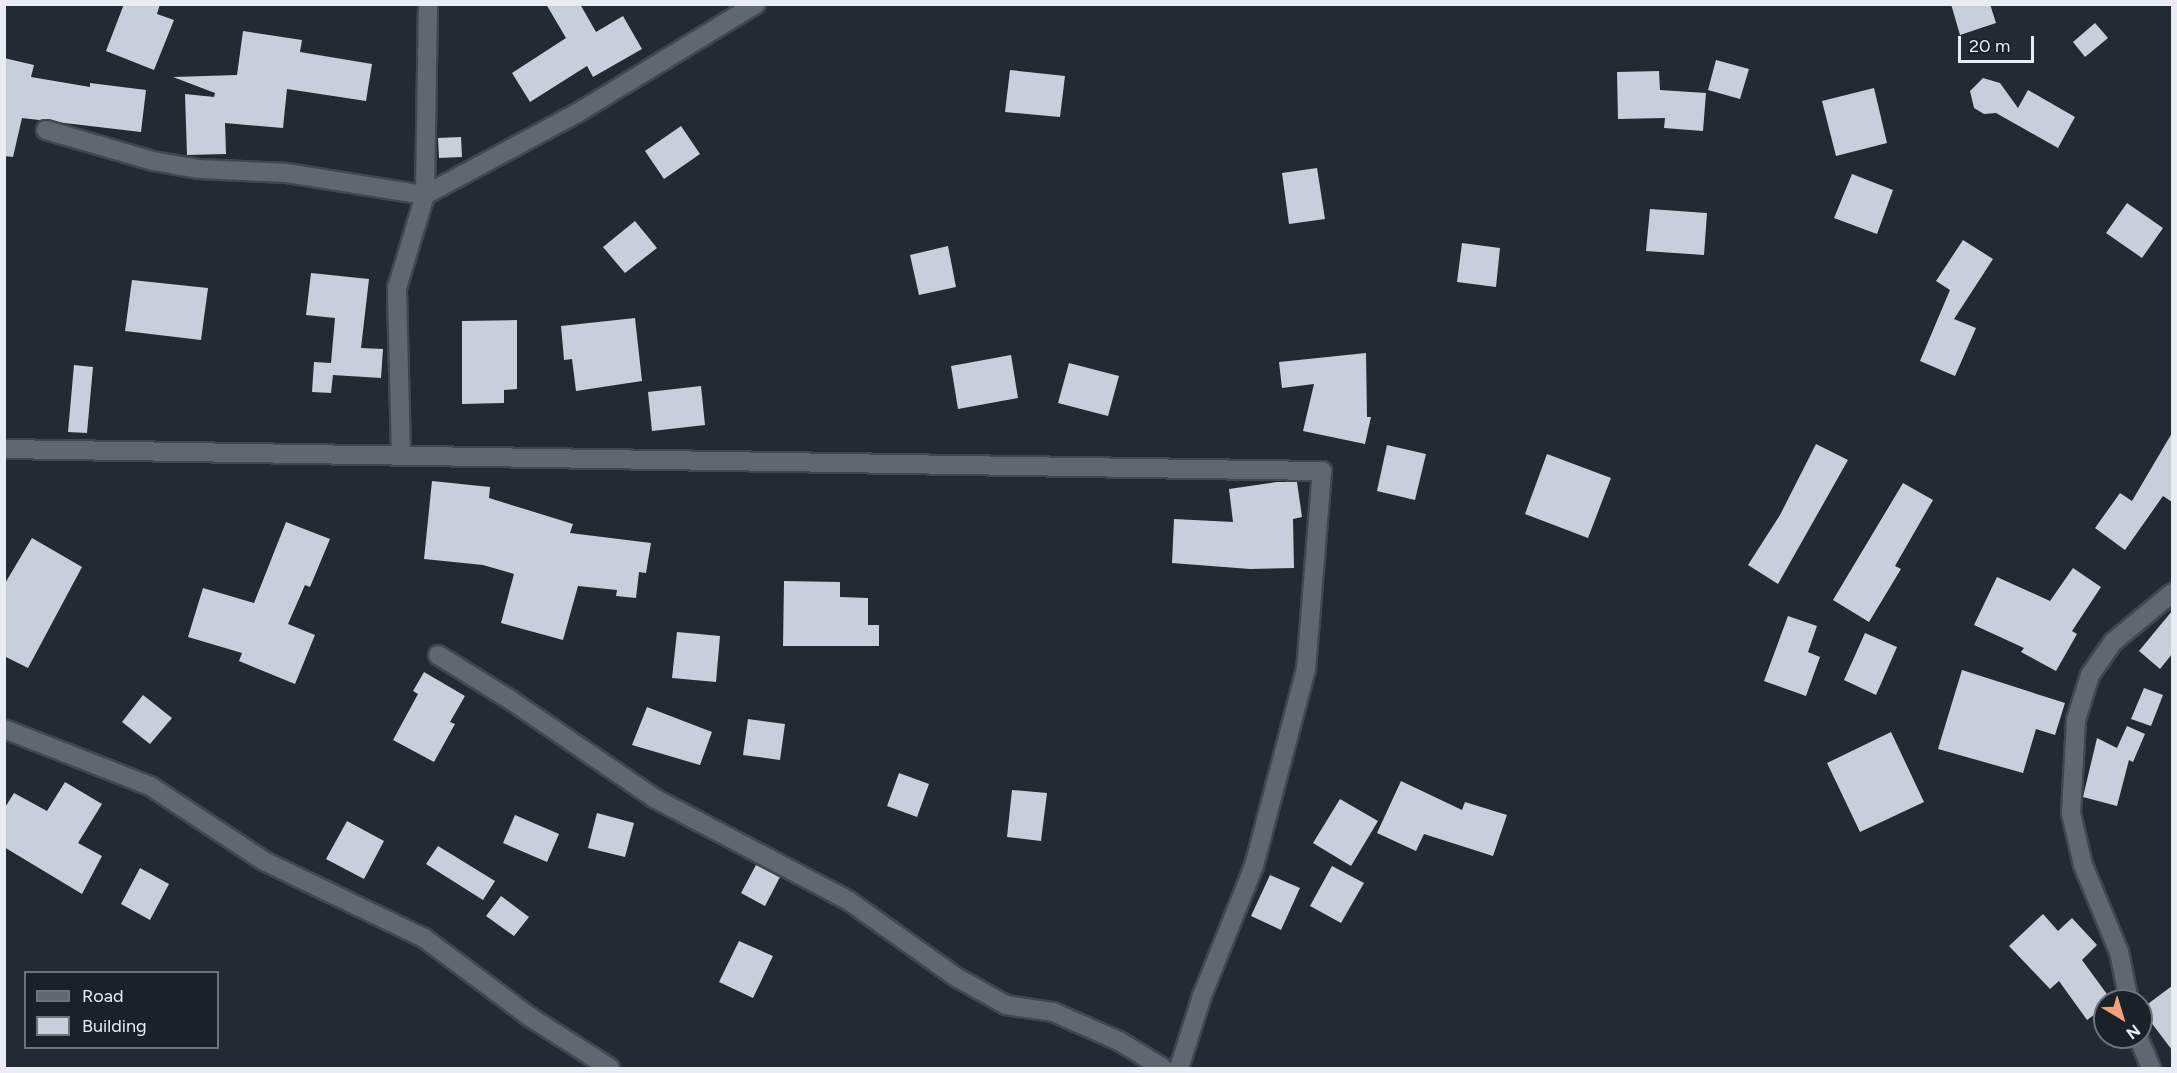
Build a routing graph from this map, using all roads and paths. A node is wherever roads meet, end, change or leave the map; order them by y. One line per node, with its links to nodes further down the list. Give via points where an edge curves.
1 (428, 4): 4 (street)
2 (756, 4): 4 (street, via 579,112)
3 (46, 130): 4 (street, via 153,161 199,169 286,173)
4 (425, 195): 6 (street, via 397,288)
5 (4, 449): 6 (street)
6 (401, 455): 14 (street, via 1322,471 1306,669 1254,866 1202,996)
7 (2172, 593): 10 (street, via 2113,642 2090,675 2076,720 2071,813 2083,865 2119,952)
8 (438, 656): 13 (street, via 509,699 654,798 849,901 956,977 1006,1005 1053,1012 1097,1031)
9 (4, 729): 12 (street, via 150,786 264,861 424,938 530,1017)
10 (2127, 989)
11 (2143, 1049): 15 (street)
12 (610, 1068)
13 (1163, 1068)
14 (1179, 1068)
15 (2151, 1068)

